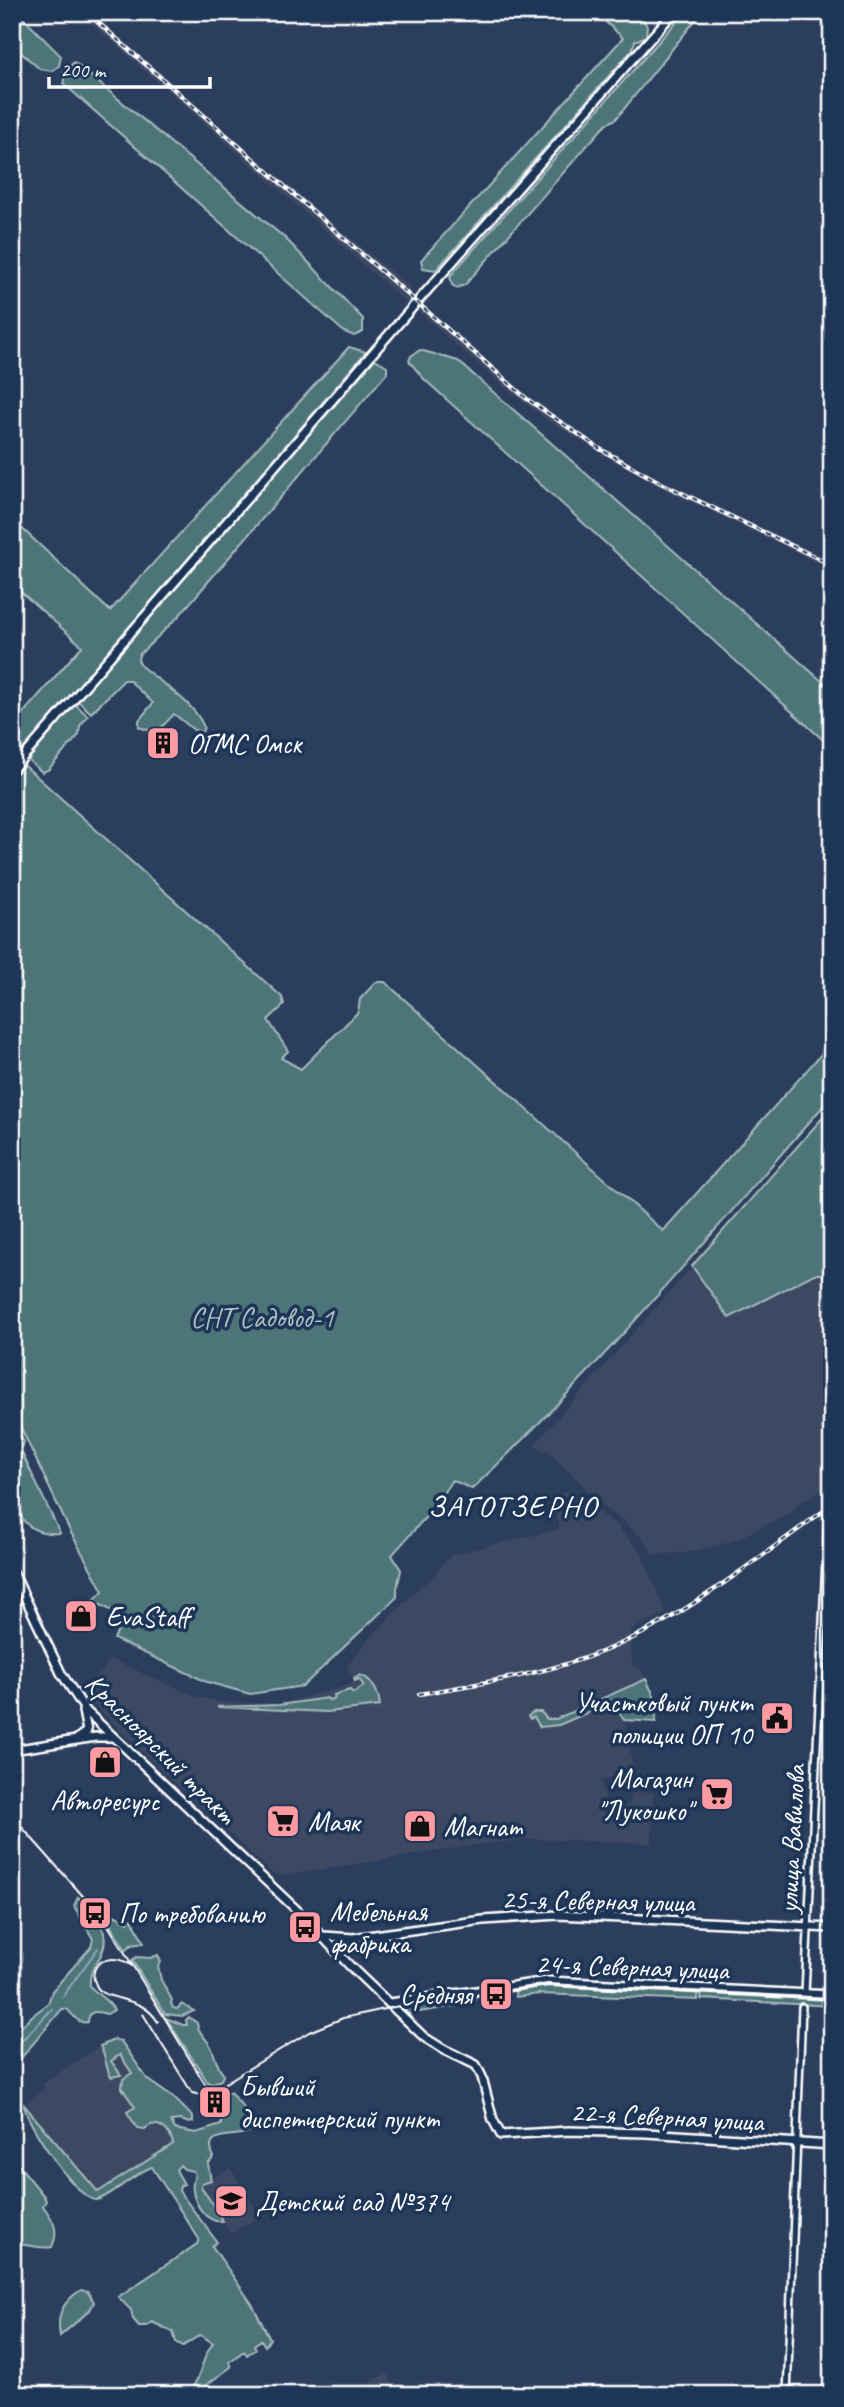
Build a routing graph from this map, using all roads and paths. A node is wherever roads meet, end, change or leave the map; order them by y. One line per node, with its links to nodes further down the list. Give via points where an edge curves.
1 (674, 12): 2 (main road)
2 (12, 770)
3 (830, 1518): 9 (street, улица Вавилова)
4 (12, 1570): 5 (main road, Красноярский тракт)
5 (78, 1701): 6 (main road, Красноярский тракт); 7 (main road, via 87,1727)
6 (112, 1737): 7 (main road); 11 (main road, Красноярский тракт)
7 (74, 1741): 8 (main road)
8 (12, 1750)
9 (808, 1927): 10 (main road, 25-я Северная улица); 11 (main road, 25-я Северная улица, via 558,1915 353,1938); 12 (street, улица Вавилова)
10 (832, 1928)
11 (324, 1936): 14 (main road, Красноярский тракт)
12 (805, 1993): 13 (main road, 24-я Северная улица); 14 (main road, 24-я Северная улица, via 548,1981)
13 (832, 1995)
14 (390, 2003): 16 (main road, Красноярский тракт, via 424,2037 476,2065)
15 (802, 2007): 17 (street)
16 (500, 2134): 17 (main road, 22-я Северная улица, via 569,2131)
17 (798, 2143): 18 (main road, 22-я Северная улица); 19 (street)
18 (832, 2145)
19 (787, 2395)

